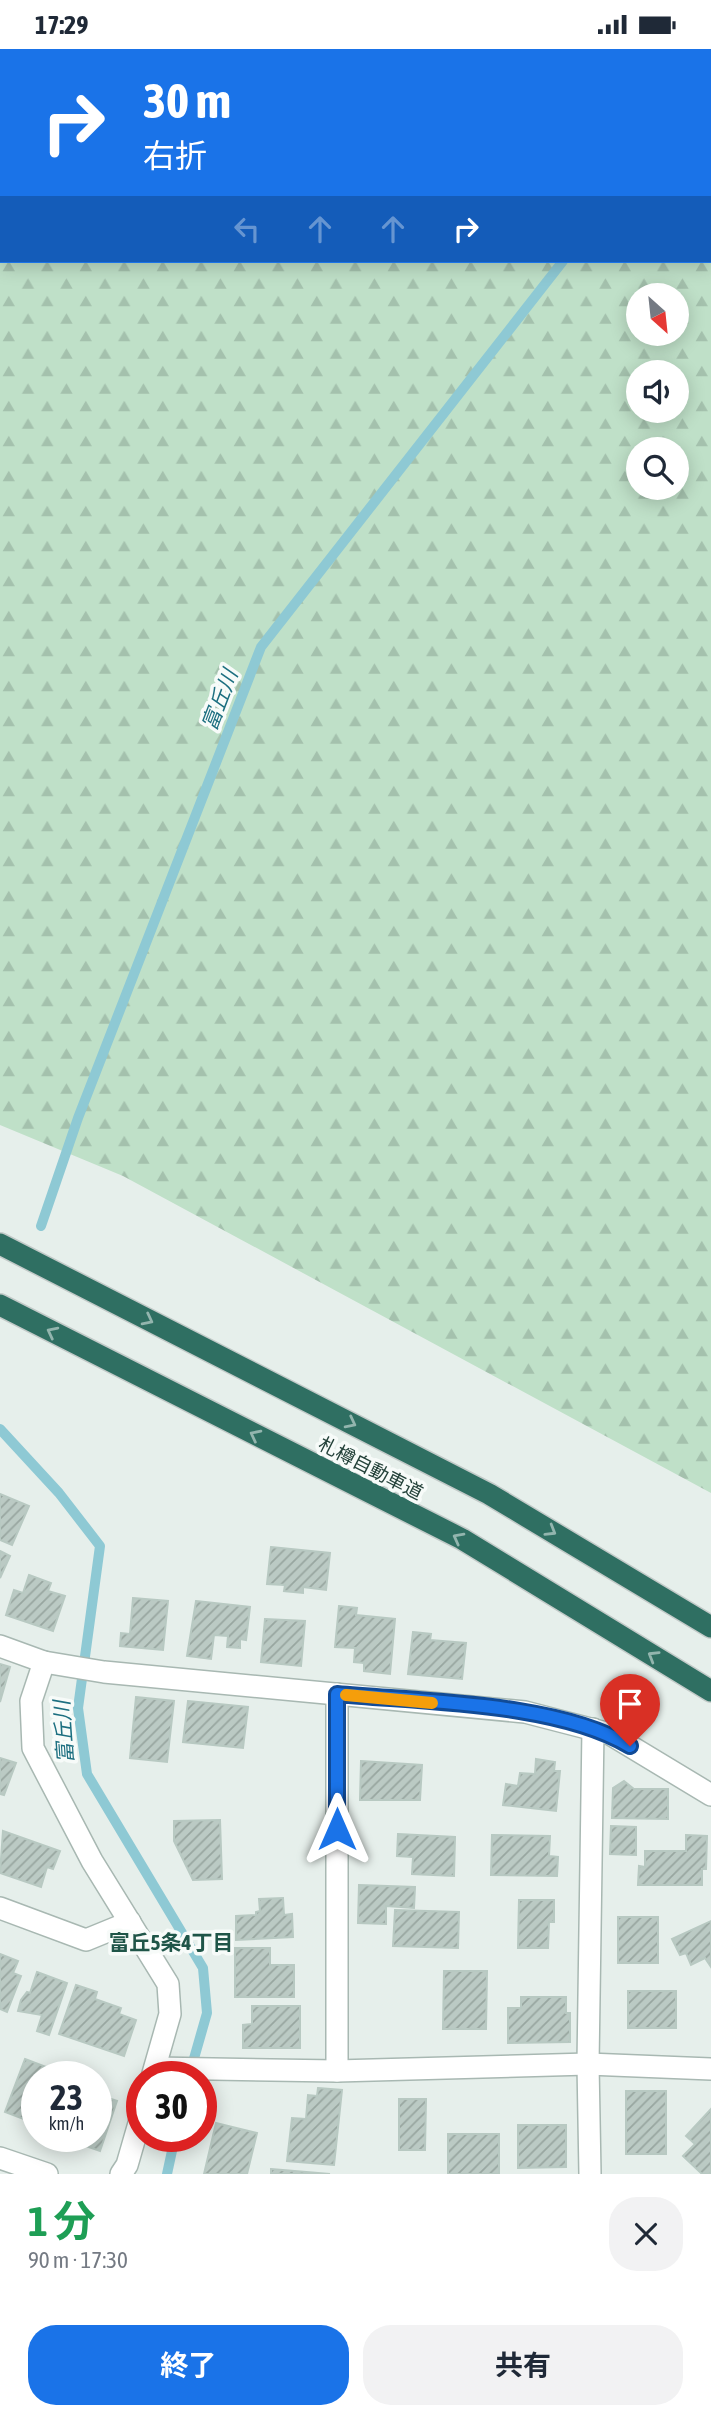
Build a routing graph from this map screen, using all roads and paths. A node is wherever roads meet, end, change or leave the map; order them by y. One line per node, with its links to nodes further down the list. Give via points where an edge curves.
1 (0, 1244): 3 (highway, 札樽自動車道, one-way to 3, via 489,1494)
2 (0, 1305): 6 (highway, 札樽自動車道, one-way to 2, via 462,1539)
3 (711, 1627)
4 (0, 1646): 5 (street)
5 (51, 1663): 7 (street); 11 (street, via 31,1701 33,1748)
6 (711, 1691)
7 (337, 1694): 8 (street, via 525,1712); 16 (street)
8 (593, 1729): 9 (street, via 610,1734); 13 (street)
9 (711, 1795)
10 (0, 1908): 11 (street, via 86,1940)
11 (130, 1922): 12 (street, via 168,1984 170,2014)
12 (157, 2061)
13 (588, 2064): 15 (street); 16 (street); 21 (street)
14 (217, 2067): 16 (street)
15 (711, 2069)
16 (337, 2071)
17 (131, 2152): 20 (street)
18 (0, 2158): 19 (street)
19 (47, 2174)
20 (121, 2174)
21 (590, 2174)

